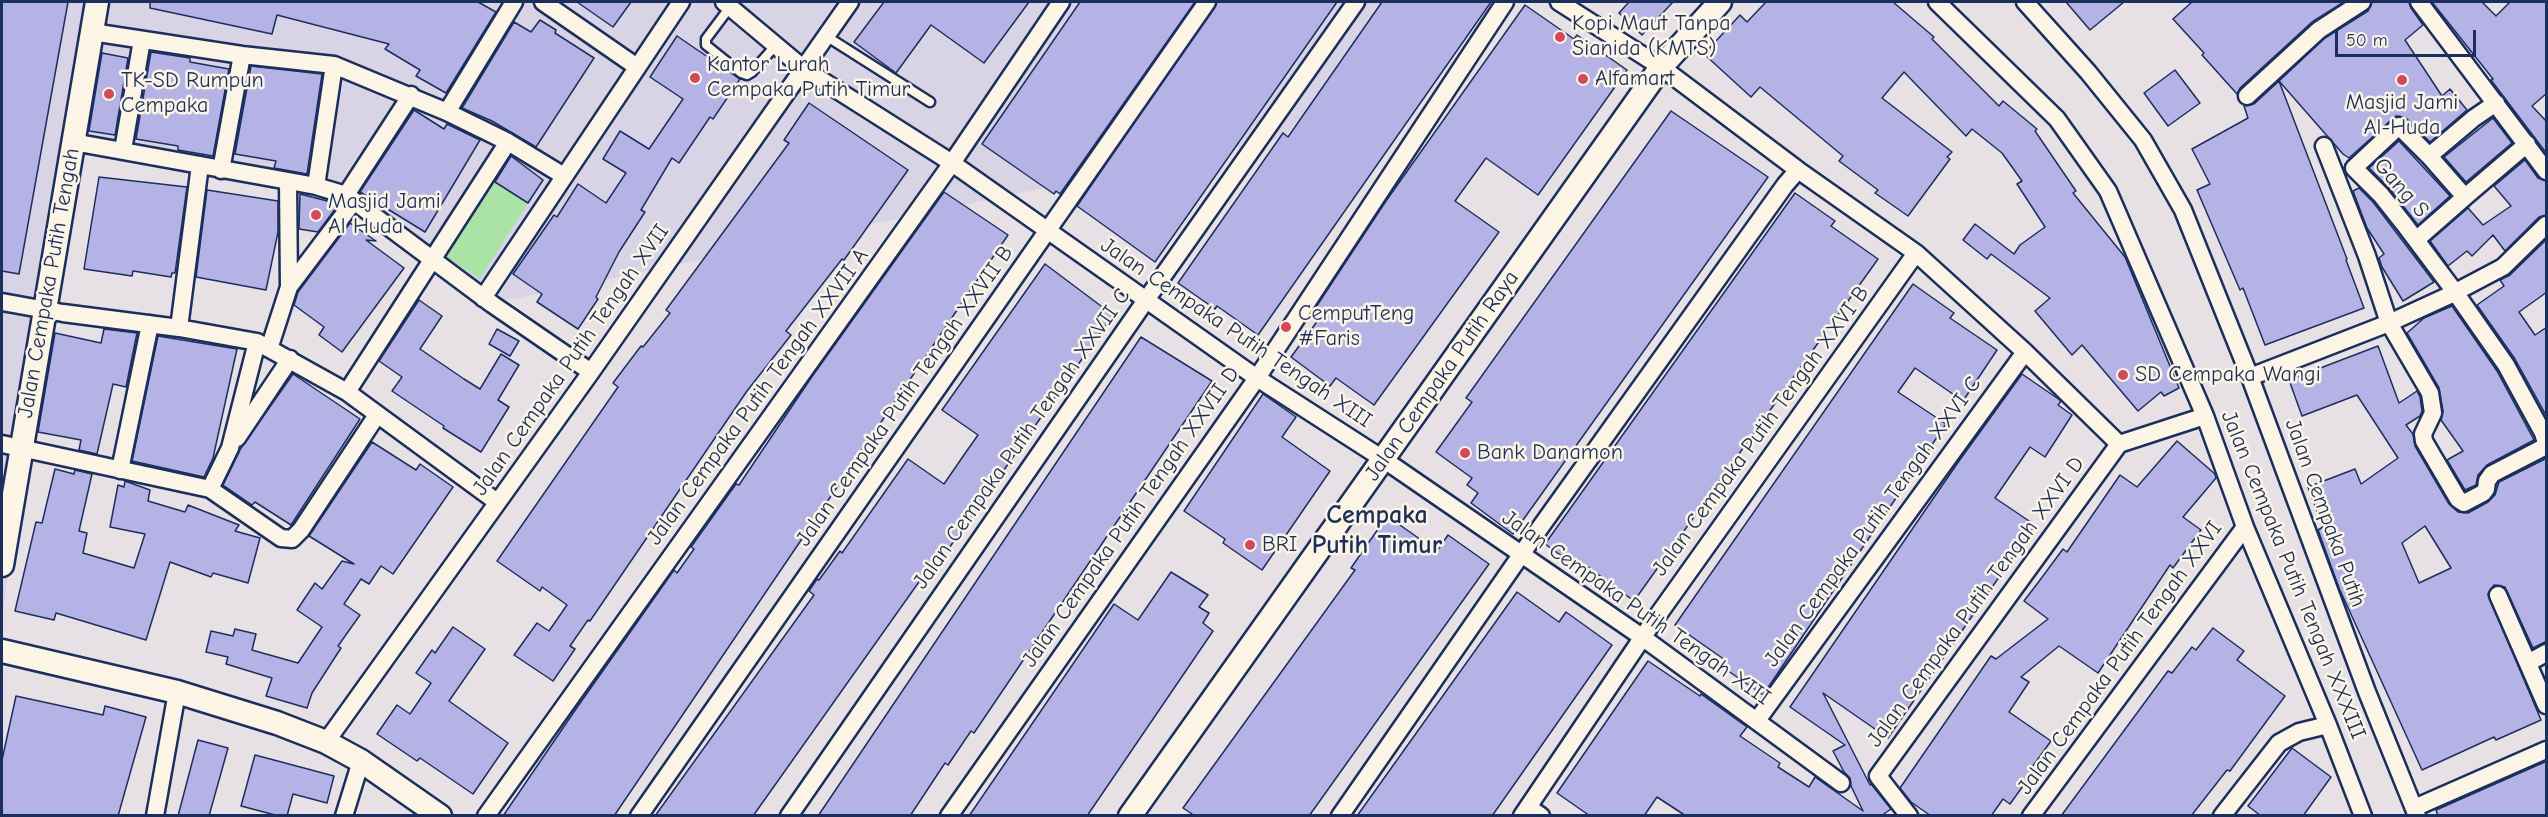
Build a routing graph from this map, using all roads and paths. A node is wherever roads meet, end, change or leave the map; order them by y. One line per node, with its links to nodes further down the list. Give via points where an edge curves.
1 (97, 2): 17 (street, Jalan Cempaka Putih Tengah)
2 (513, 2): 30 (street)
3 (543, 2): 23 (street)
4 (681, 2): 23 (street)
5 (850, 2): 18 (street, Jalan Cempaka Putih Tengah XVII)
6 (1061, 2): 37 (street, Jalan Cempaka Putih Tengah XXVII A)
7 (1207, 2): 50 (street, Jalan Cempaka Putih Tengah XXVII B)
8 (1356, 2): 57 (street, Jalan Cempaka Putih Tengah XXVII C)
9 (1505, 2): 68 (street, Jalan Cempaka Putih Tengah XXVII D)
10 (1559, 2): 24 (street)
11 (1720, 2): 24 (street, Jalan Cempaka Putih Raya)
12 (1937, 2): 71 (street, Jalan Cempaka Putih Tengah XXXIII, via 2057,119 2108,191)
13 (2362, 2): 27 (street, via 2319,30)
14 (2419, 2): 29 (street)
15 (2028, 3): 67 (street, Jalan Cempaka Putih, via 2143,140 2183,210)
16 (727, 4): 20 (street, Jalan Cempaka Putih Tengah XIII); 20 (lane, via 706,45 747,75)
17 (92, 32): 19 (street); 31 (street, Jalan Cempaka Putih Tengah)
18 (826, 36): 25 (street, Jalan Cempaka Putih Tengah XVII); 28 (lane)
19 (142, 40): 21 (street); 35 (street)
20 (776, 45): 25 (street, Jalan Cempaka Putih Tengah XIII)
21 (242, 55): 22 (street); 39 (street)
22 (334, 65): 26 (street); 46 (street)
23 (637, 67): 43 (street)
24 (1661, 67): 40 (street); 76 (street, Jalan Cempaka Putih Raya)
25 (804, 69): 37 (street, Jalan Cempaka Putih Tengah XIII); 66 (street, Jalan Cempaka Putih Tengah XVII)
26 (411, 95): 30 (street); 48 (street)
27 (2247, 96)
28 (930, 102)
29 (2496, 103): 33 (street); 36 (street)
30 (447, 112): 32 (street)
31 (73, 141): 35 (street); 59 (street, Jalan Cempaka Putih Tengah)
32 (508, 142): 43 (street); 53 (street)
33 (2527, 144): 42 (street); 47 (street)
34 (2324, 146): 44 (street)
35 (123, 150): 38 (street)
36 (2429, 156): 41 (street, Gang S, via 2399,126 2355,165); 47 (street)
37 (952, 164): 50 (street, Jalan Cempaka Putih Tengah XIII); 101 (street, Jalan Cempaka Putih Tengah XXVII A)
38 (200, 165): 39 (street); 62 (street)
39 (221, 170): 45 (street)
40 (1798, 170): 52 (street); 81 (street)
41 (2355, 170): 44 (street); 51 (street, Gang S, via 2381,195)
42 (2547, 171)
43 (564, 176): 56 (street)
44 (2337, 178): 60 (street)
45 (288, 183): 46 (street); 54 (street)
46 (316, 186): 48 (street)
47 (2465, 197): 51 (street)
48 (350, 198): 53 (street); 54 (street)
49 (2547, 225): 55 (street, via 2503,267)
50 (1047, 231): 57 (street, Jalan Cempaka Putih Tengah XIII); 102 (street, Jalan Cempaka Putih Tengah XXVII B)
51 (2416, 240): 55 (street, Gang S)
52 (1916, 253): 64 (street); 84 (street, Jalan Cempaka Putih Tengah XXVI B)
53 (433, 260): 56 (street); 69 (street)
54 (289, 286): 63 (street)
55 (2455, 292): 60 (street); 72 (street, Gang S, via 2506,365)
56 (483, 298): 66 (street)
57 (1146, 300): 68 (street, Jalan Cempaka Putih Tengah XIII); 103 (street, Jalan Cempaka Putih Tengah XXVII C)
58 (2, 302): 59 (street)
59 (45, 311): 61 (street); 74 (street, Jalan Cempaka Putih Tengah)
60 (2389, 323): 67 (street); 72 (street, via 2430,393 2433,413 2423,434 2424,441 2458,499 2464,503 2483,493 2492,474)
61 (150, 324): 62 (street); 77 (street)
62 (178, 328): 63 (street)
63 (263, 345): 65 (street); 75 (street)
64 (2025, 352): 73 (street); 90 (street, Jalan Cempaka Putih Tengah XXVI C)
65 (290, 359): 69 (street); 75 (street)
66 (591, 372): 79 (street, Jalan Cempaka Putih Tengah XVII)
67 (2250, 377): 96 (street, Jalan Cempaka Putih)
68 (1257, 378): 76 (street, Jalan Cempaka Putih Tengah XIII); 104 (street, Jalan Cempaka Putih Tengah XXVII D)
69 (347, 392): 70 (street)
70 (377, 415): 78 (street, via 292,539 281,538); 79 (street)
71 (2205, 416): 73 (street); 80 (street, Jalan Cempaka Putih Tengah XXXIII)
72 (2545, 436)
73 (2119, 444): 107 (street, Jalan Cempaka Putih Tengah XXVI D, via 1878,776)
74 (12, 446): 77 (street); 82 (street, Jalan Cempaka Putih Tengah)
75 (230, 448): 78 (street)
76 (1383, 459): 81 (street, Jalan Cempaka Putih Tengah XIII); 105 (street, Jalan Cempaka Putih Raya)
77 (120, 470): 78 (street)
78 (210, 489)
79 (497, 502): 92 (street, Jalan Cempaka Putih Tengah XVII)
80 (2245, 527): 91 (street, Jalan Cempaka Putih Tengah XXXIII); 108 (street, Jalan Cempaka Putih Tengah XXVI)
81 (1521, 555): 84 (street, Jalan Cempaka Putih Tengah XIII); 106 (street)
82 (2, 565)
83 (2498, 594): 87 (street)
84 (1642, 637): 90 (street, Jalan Cempaka Putih Tengah XIII); 97 (street, Jalan Cempaka Putih Tengah XXVI B)
85 (2, 651): 88 (street)
86 (2547, 653): 87 (street)
87 (2528, 663): 89 (street)
88 (177, 692): 92 (street); 98 (street)
89 (2547, 705)
90 (1758, 719): 95 (street, Jalan Cempaka Putih Tengah XIII)
91 (2328, 725): 109 (street, via 2299,732 2280,743); 110 (street, Jalan Cempaka Putih Tengah XXXIII)
92 (326, 742): 94 (street)
93 (2547, 750): 96 (street, Jalan Cempaka Putih)
94 (361, 761): 99 (street); 100 (street)
95 (1841, 783)
96 (2415, 812)
97 (1530, 813)
98 (155, 816)
99 (344, 816)
100 (440, 816)
101 (486, 816)
102 (639, 816)
103 (789, 816)
104 (949, 816)
105 (1130, 816)
106 (1340, 816)
107 (1909, 816)
108 (2031, 816)
109 (2222, 816)
110 (2363, 816)

